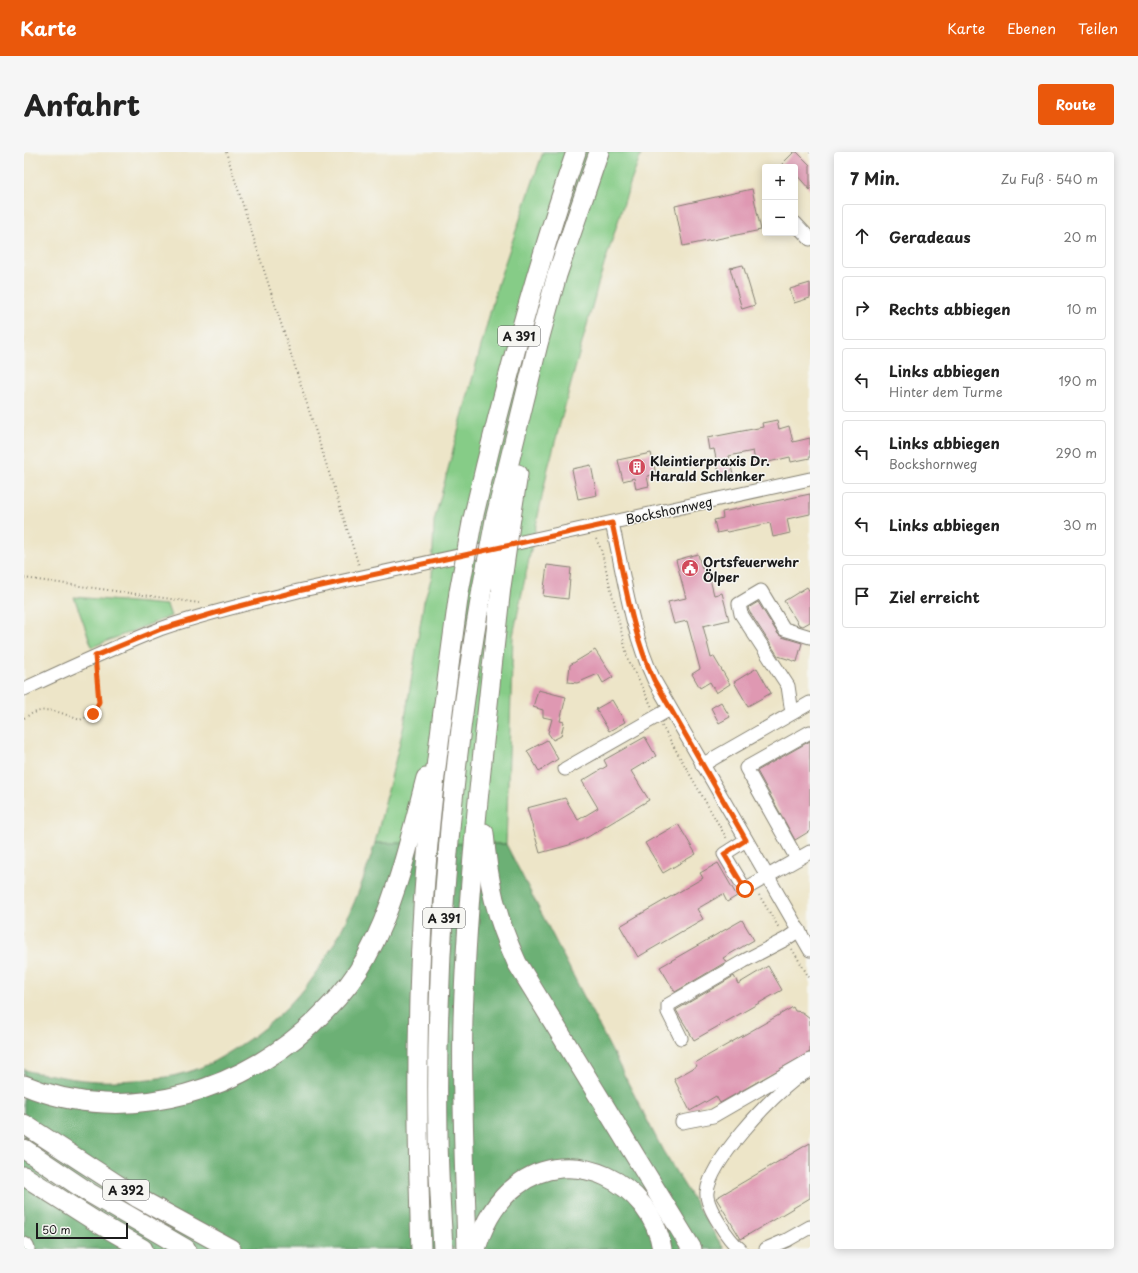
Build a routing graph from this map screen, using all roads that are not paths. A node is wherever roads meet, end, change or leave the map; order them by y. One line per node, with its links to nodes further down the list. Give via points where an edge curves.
1 (576, 152): 13 (highway, A 391, bridge, via 537,274 497,414 459,592)
2 (599, 152): 6 (highway, A 391, via 557,275 538,344)
3 (798, 226): 4 (street)
4 (810, 239)
5 (810, 479): 7 (street, Bockshornweg)
6 (503, 519): 15 (highway, bridge, via 501,587); 37 (highway, A 391, bridge, via 482,589 454,784 446,882 438,1057 438,1134)
7 (612, 523): 9 (street, Bockshornweg, via 232,608 161,629); 11 (street, via 639,644)
8 (810, 637): 12 (street, via 784,629 761,591 739,604 741,614 788,686)
9 (24, 689)
10 (810, 703): 12 (street)
11 (670, 709): 16 (street); 17 (street)
12 (792, 713): 16 (street)
13 (441, 725): 27 (highway, via 397,884 376,938 354,979 301,1035 281,1051 238,1076 165,1099 136,1102 84,1101); 36 (highway, A 391, via 422,925 417,1059)
14 (810, 732): 20 (street, via 746,768)
15 (481, 762): 38 (highway, via 470,889 463,1020); 41 (highway, via 486,858 493,902 503,933 517,963)
16 (702, 765): 18 (street)
17 (565, 769)
18 (746, 840): 21 (street); 21 (street, via 724,854 745,889)
19 (810, 852): 20 (street)
20 (798, 859): 21 (street)
21 (768, 876): 22 (street)
22 (799, 930): 23 (street); 24 (street, via 668,1006 668,1012)
23 (810, 950)
24 (681, 1038)
25 (810, 1060): 28 (street, via 713,1116)
26 (810, 1070): 42 (street, via 795,1079 766,1106 723,1156 714,1173 707,1192 708,1203 733,1244)
27 (24, 1085)
28 (682, 1122)
29 (24, 1124): 35 (highway, A 392, via 138,1198)
30 (24, 1149): 34 (highway, via 88,1192)
31 (24, 1176): 33 (highway)
32 (810, 1227): 43 (street)
33 (143, 1249)
34 (186, 1249)
35 (232, 1249)
36 (421, 1249)
37 (443, 1249)
38 (467, 1249)
39 (476, 1249): 40 (highway, via 492,1213 516,1185 536,1174 570,1168 604,1175 633,1194 654,1222)
40 (662, 1249)
41 (692, 1249)
42 (740, 1249)
43 (766, 1249)

